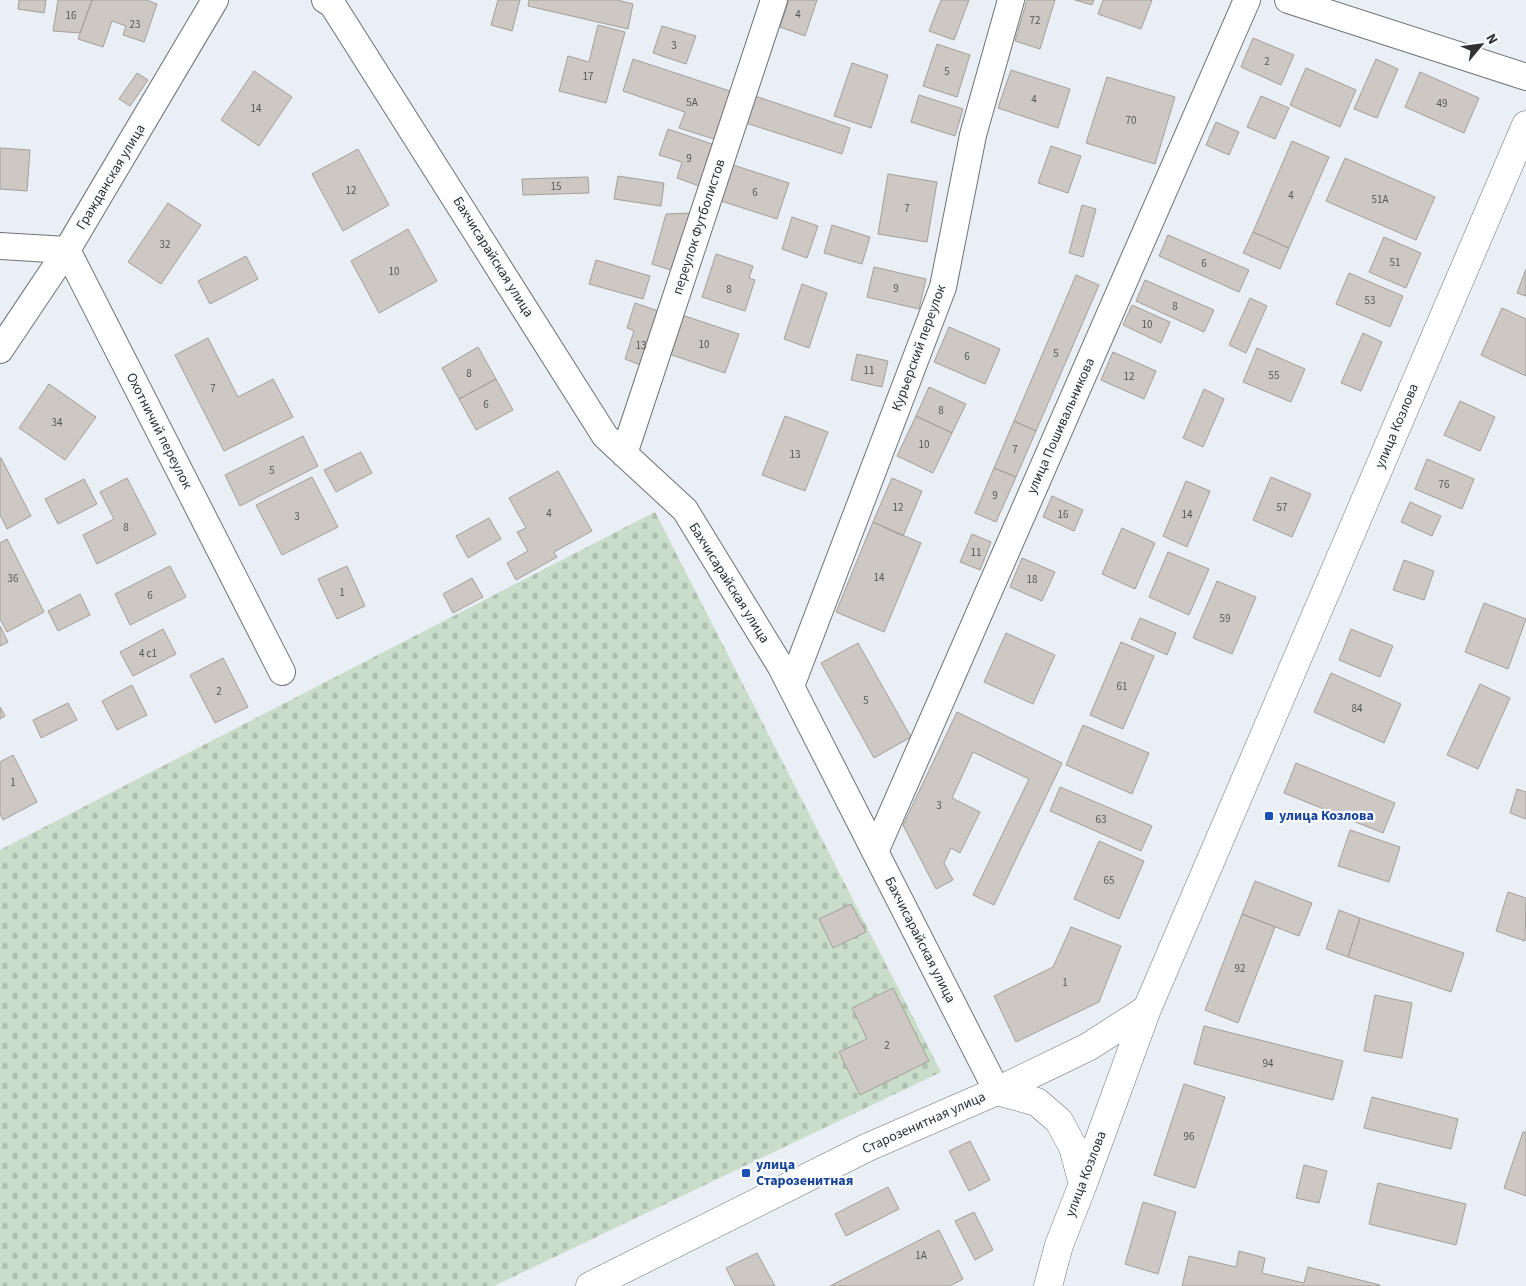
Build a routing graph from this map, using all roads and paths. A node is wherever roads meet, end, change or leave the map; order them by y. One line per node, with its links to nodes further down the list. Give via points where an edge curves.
1 (215, 0): 10 (street, Гражданская улица)
2 (325, 0): 12 (street, Бахчисарайская улица, via 332,4 605,436)
3 (774, 0): 12 (street, переулок Футболистов)
4 (1011, 0): 14 (street, Курьерский переулок, via 973,134 943,287)
5 (1247, 0): 15 (street, улица Пошивальникова)
6 (1288, 0): 7 (street)
7 (1526, 77)
8 (1526, 124): 16 (main road, улица Козлова)
9 (0, 246): 10 (street)
10 (67, 250): 11 (street, Гражданская улица); 13 (street, Охотничий переулок)
11 (0, 350)
12 (624, 454): 14 (street, Бахчисарайская улица, via 684,510)
13 (282, 672)
14 (791, 686): 15 (street, Бахчисарайская улица)
15 (875, 852): 17 (street, Бахчисарайская улица)
16 (1147, 1009): 17 (main road, Старозенитная улица, via 1088,1047); 18 (main road, улица Козлова)
17 (997, 1091): 18 (main road, via 1037,1102 1059,1121 1073,1146); 19 (main road, Старозенитная улица, via 866,1148)
18 (1083, 1184): 20 (main road, улица Козлова, via 1058,1246)
19 (590, 1286)
20 (1048, 1286)

